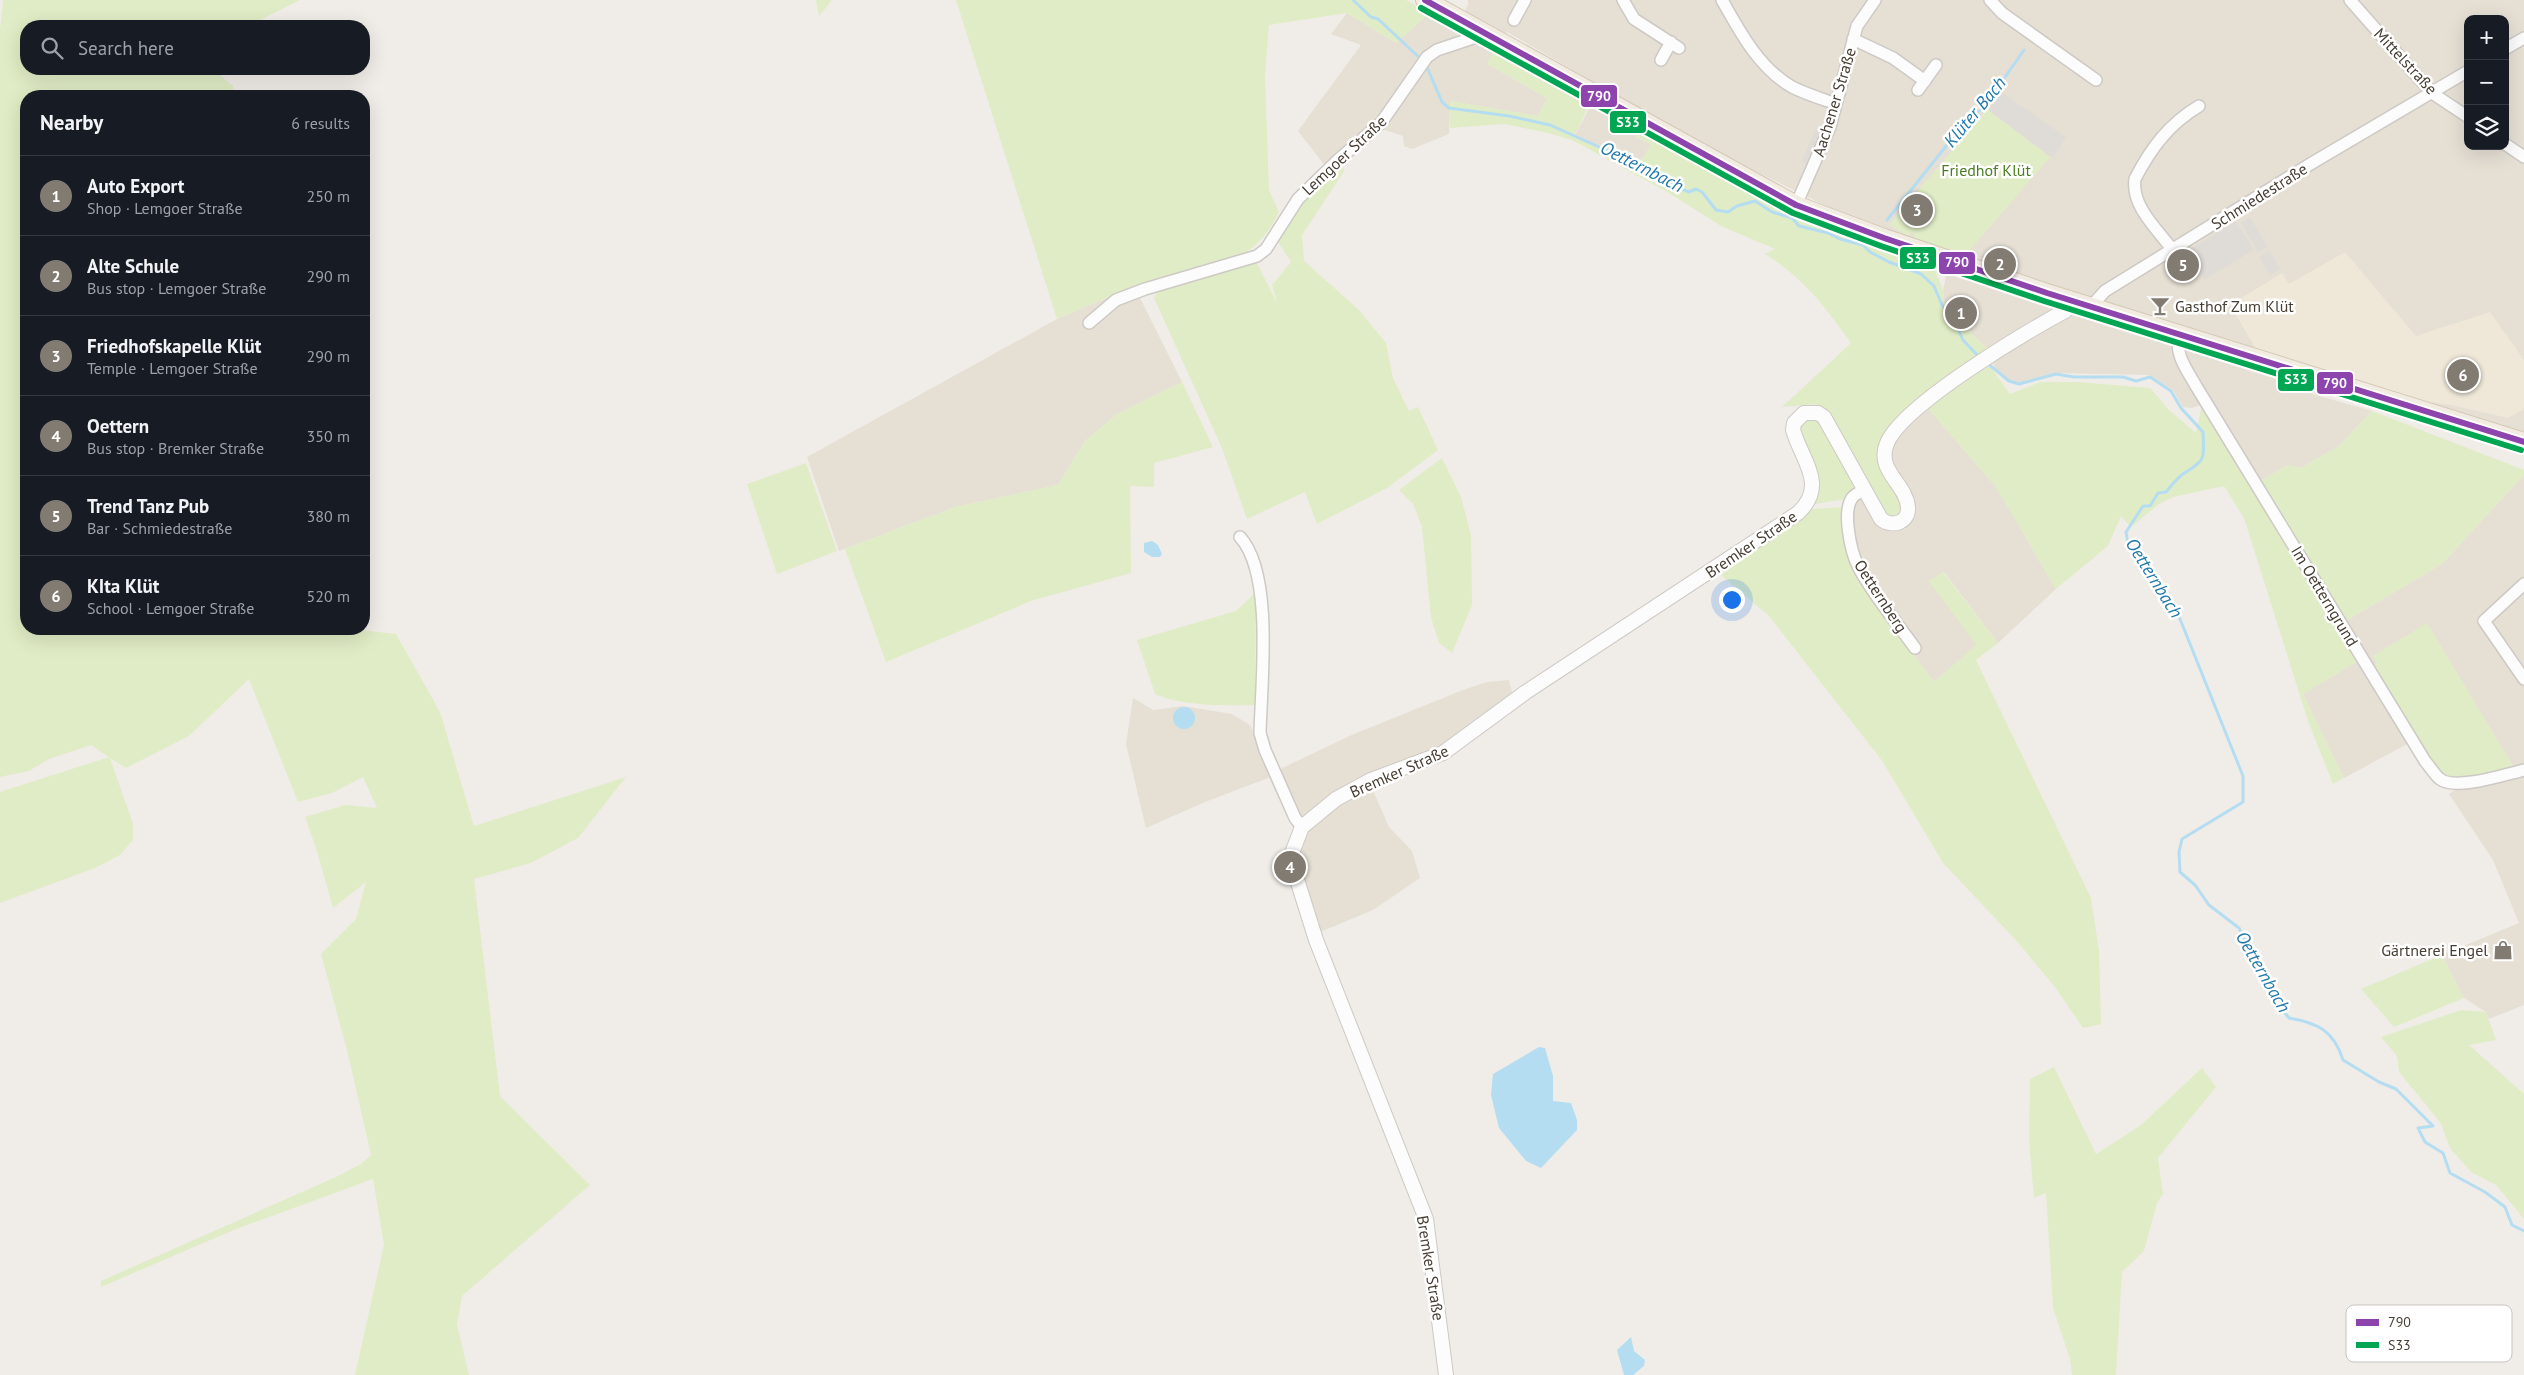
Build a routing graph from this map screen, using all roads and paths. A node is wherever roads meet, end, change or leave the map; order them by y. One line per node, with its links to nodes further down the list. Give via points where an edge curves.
1 (1425, 0): 9 (main road)
2 (1525, 0): 8 (street)
3 (1623, 0): 13 (street, via 1634,19 1675,45)
4 (1722, 0): 18 (street, via 1741,35 1768,68 1794,88)
5 (1874, 0): 11 (street, Aachener Straße, via 1857,26)
6 (1990, 0): 16 (street, via 2002,13)
7 (2350, 0): 17 (street, Mittelstraße)
8 (1514, 20)
9 (1484, 34): 23 (main road); 27 (street, Lemgoer Straße, via 1437,50 1427,57 1381,124 1298,199 1266,249 1257,256 1116,300)
10 (2524, 38): 12 (street)
11 (1853, 39): 14 (street, via 1893,58 1922,86); 18 (street, Aachener Straße)
12 (2509, 47)
13 (1661, 60)
14 (1936, 65)
15 (2464, 73): 17 (street, Schmiedestraße)
16 (2096, 80)
17 (2432, 93): 20 (street, Mittelstraße); 24 (street, Schmiedestraße)
18 (1836, 104): 23 (street, Aachener Straße, via 1823,145)
19 (2199, 106): 24 (street, via 2176,120 2164,134 2136,179 2134,188 2138,204)
20 (2464, 114)
21 (2509, 147): 22 (street)
22 (2524, 158)
23 (1796, 205): 25 (main road, via 1884,238)
24 (2172, 249): 26 (street, Schmiedestraße, via 2105,291)
25 (2069, 299): 26 (main road); 30 (street, Bremker Straße, via 2065,311 1980,363 1910,414 1889,440 1885,460 1908,505 1903,520 1893,524 1884,521)
26 (2094, 308): 28 (main road)
27 (1089, 323)
28 (2178, 335): 29 (main road); 35 (street, Im Oetterngrund, via 2179,356 2196,386 2430,767 2440,779 2453,783)
29 (2524, 442)
30 (1864, 490): 33 (street, Oetternberg, via 1856,494 1849,505 1848,529 1855,557); 36 (street, Bremker Straße, via 1824,417 1818,413 1804,413 1798,417 1793,430 1813,479 1813,488 1806,506 1798,513 1526,692 1443,753 1336,799)
31 (1240, 537): 36 (street, via 1251,557 1260,589 1263,621 1260,734 1264,750)
32 (2524, 584): 34 (street, via 2484,621)
33 (1915, 648)
34 (2524, 679)
35 (2524, 770)
36 (1302, 827): 37 (street, Bremker Straße, via 1292,853 1294,870 1316,940 1426,1219)
37 (1446, 1375)

